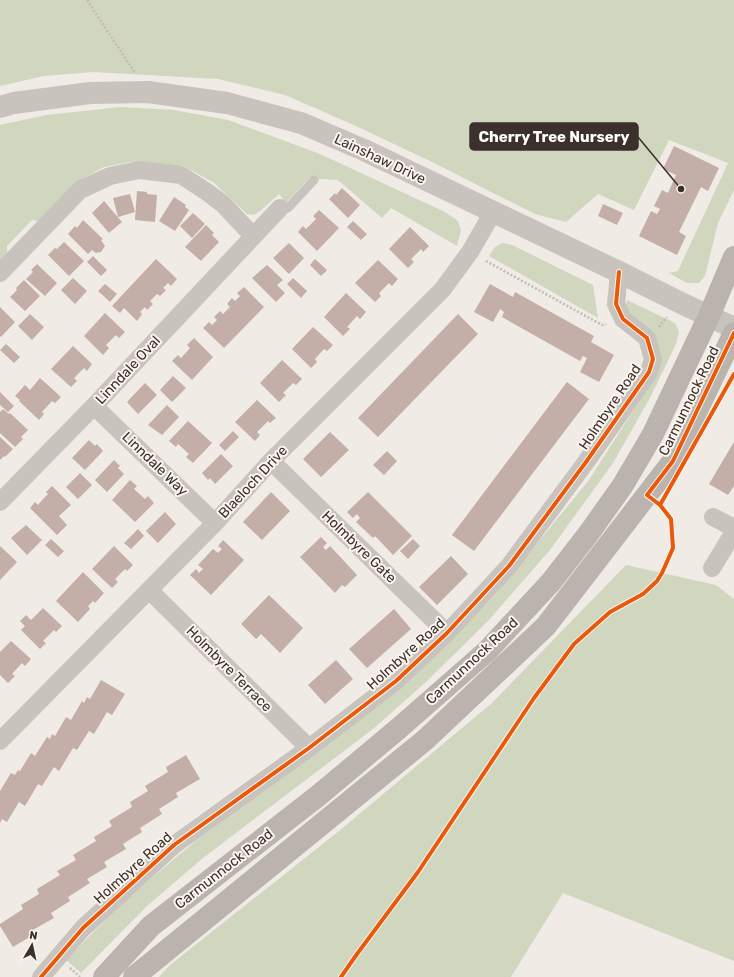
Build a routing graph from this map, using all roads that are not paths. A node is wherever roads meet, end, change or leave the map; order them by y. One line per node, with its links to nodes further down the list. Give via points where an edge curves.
1 (0, 107): 4 (street, Lainshaw Drive, via 90,93 148,92 227,103 301,123 364,150)
2 (314, 180): 3 (lane, via 288,208)
3 (280, 208): 5 (street, Linndale Oval)
4 (492, 212): 7 (street, Lainshaw Drive); 13 (street, Blaeloch Drive, via 470,252 442,290)
5 (253, 236): 8 (street, via 223,204 181,175 139,170 110,176 80,190); 12 (street, Linndale Oval)
6 (734, 257): 9 (main road, Carmunnock Road)
7 (620, 272): 9 (street, Lainshaw Drive); 21 (street, Holmbyre Road, via 616,304 624,319 647,338 653,359 649,372 509,566)
8 (0, 273)
9 (709, 316): 10 (street, Lainshaw Drive); 25 (main road, Carmunnock Road, via 653,434 623,485 551,582 486,651 398,729 319,795 151,926)
10 (734, 328)
11 (734, 333): 26 (main road, Carmunnock Road, via 674,461 546,626 425,740)
12 (94, 406): 14 (street, Linndale Oval); 16 (street, Linndale Way)
13 (271, 461): 16 (street, Blaeloch Drive); 21 (street, Holmbyre Gate)
14 (0, 502)
15 (713, 517): 17 (street)
16 (215, 523): 20 (street, Blaeloch Drive)
17 (734, 528)
18 (734, 532): 19 (street)
19 (712, 568)
20 (149, 590): 22 (street, Blaeloch Drive); 23 (street, Holmbyre Terrace)
21 (447, 633): 23 (street, Holmbyre Road, via 396,681)
22 (0, 741)
23 (309, 748): 24 (street, Holmbyre Road, via 174,845 83,928)
24 (41, 977)
25 (104, 977)
26 (134, 977)

